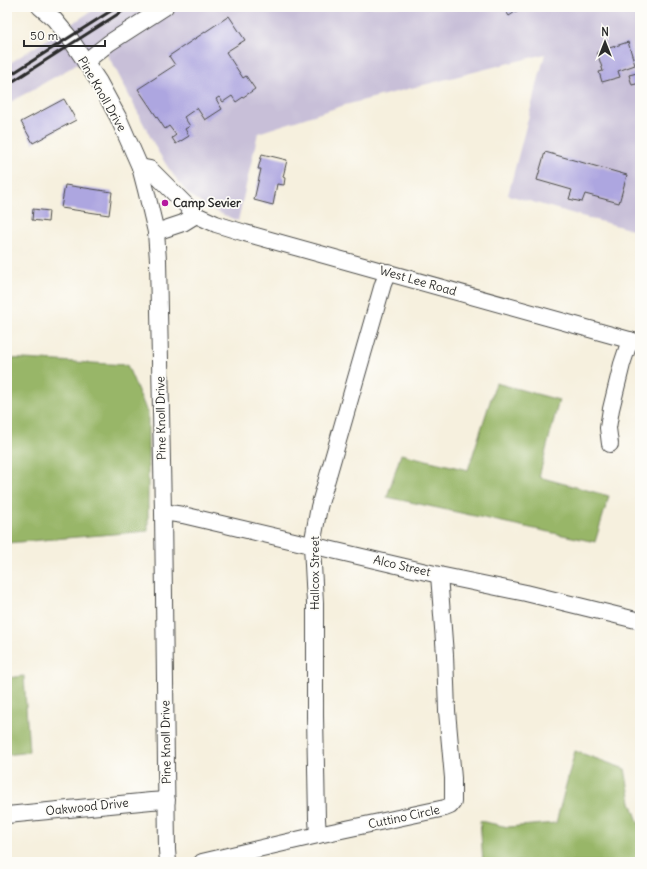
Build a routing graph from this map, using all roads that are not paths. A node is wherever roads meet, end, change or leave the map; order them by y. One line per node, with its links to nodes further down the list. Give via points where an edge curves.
1 (40, 7): 3 (street, Pine Knoll Drive, via 69,37)
2 (165, 7): 3 (street, via 109,42)
3 (85, 62): 4 (street, Pine Knoll Drive, via 118,117)
4 (140, 167): 5 (street, West Lee Road, via 150,169); 6 (street, Pine Knoll Drive)
5 (196, 216): 6 (street, via 184,223); 7 (street, West Lee Road)
6 (156, 232): 10 (street, Pine Knoll Drive)
7 (388, 272): 8 (street, West Lee Road); 11 (street, Hallcox Street, via 319,507)
8 (635, 342): 9 (street, via 622,364 608,428)
9 (610, 444)
10 (163, 512): 11 (street, Alco Street); 14 (street, Pine Knoll Drive)
11 (312, 545): 12 (street, Alco Street); 16 (street, Hallcox Street)
12 (439, 575): 13 (street, Alco Street); 16 (street, Cuttino Circle, via 453,802 445,808)
13 (640, 620)
14 (166, 800): 15 (street, Oakwood Drive); 17 (street, Pine Knoll Drive)
15 (7, 816)
16 (318, 835): 18 (street, Cuttino Circle)
17 (168, 862)
18 (202, 862)

